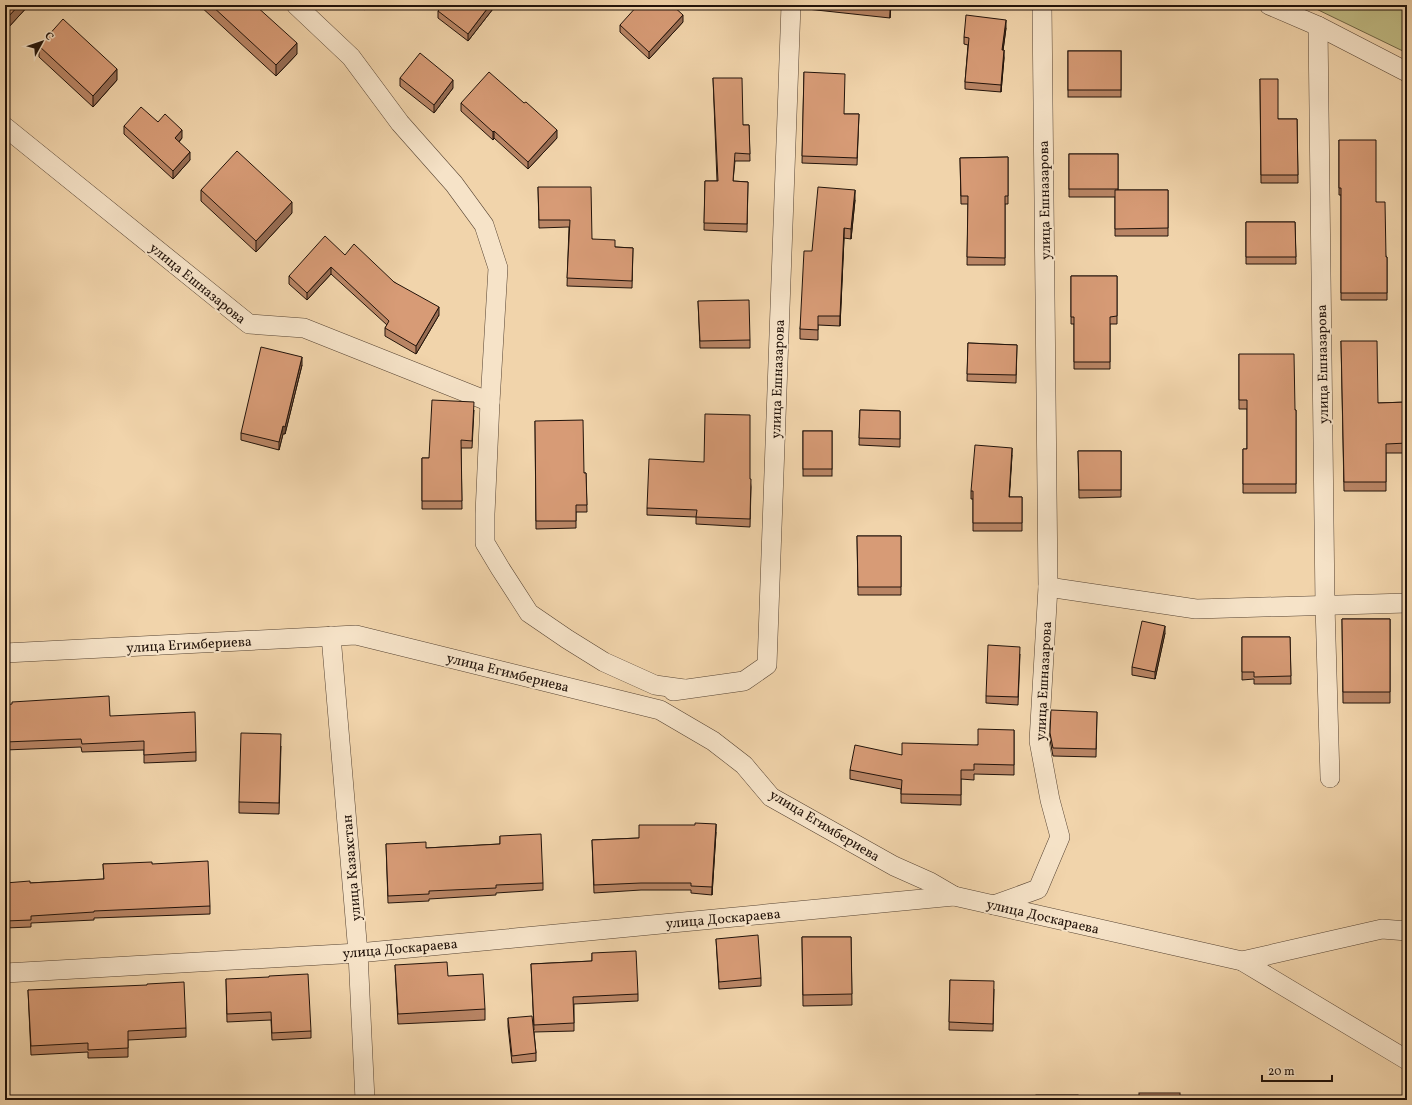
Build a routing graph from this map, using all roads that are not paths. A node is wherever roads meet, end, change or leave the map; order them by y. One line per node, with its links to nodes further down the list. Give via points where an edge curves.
1 (296, 5): 8 (street, улица Ешназарова, via 351,57 400,123 454,184 484,226 498,268)
2 (791, 5): 14 (street, улица Ешназарова, via 767,665 744,681)
3 (1042, 5): 9 (street, улица Ешназарова)
4 (1269, 5): 5 (street)
5 (1318, 26): 6 (street); 11 (street, улица Ешназарова)
6 (1407, 72)
7 (5, 126): 8 (street, улица Ешназарова, via 249,324 304,328)
8 (490, 402): 14 (street, улица Ешназарова, via 485,543 529,613 604,662 655,684)
9 (1048, 587): 11 (street, via 1196,609); 18 (street, улица Ешназарова, via 1039,741 1060,837 1038,889)
10 (1407, 602): 11 (street)
11 (1325, 605): 16 (street, улица Ешназарова)
12 (332, 636): 13 (street, улица Егимбериева); 15 (street, улица Егимбериева, via 356,635); 20 (street, улица Казахстан)
13 (5, 653)
14 (684, 688): 15 (street, улица Ешназарова)
15 (620, 700): 17 (street, улица Егимбериева, via 660,710 713,741 744,765 771,796 894,866)
16 (1330, 778)
17 (954, 896): 18 (street, улица Доскараева); 20 (street, улица Доскараева)
18 (994, 905): 21 (street, улица Доскараева)
19 (1407, 931): 21 (street, via 1382,929)
20 (358, 953): 22 (street, улица Доскараева); 24 (street, улица Казахстан)
21 (1242, 961): 23 (street, улица Доскараева)
22 (5, 973)
23 (1407, 1060)
24 (365, 1100)

